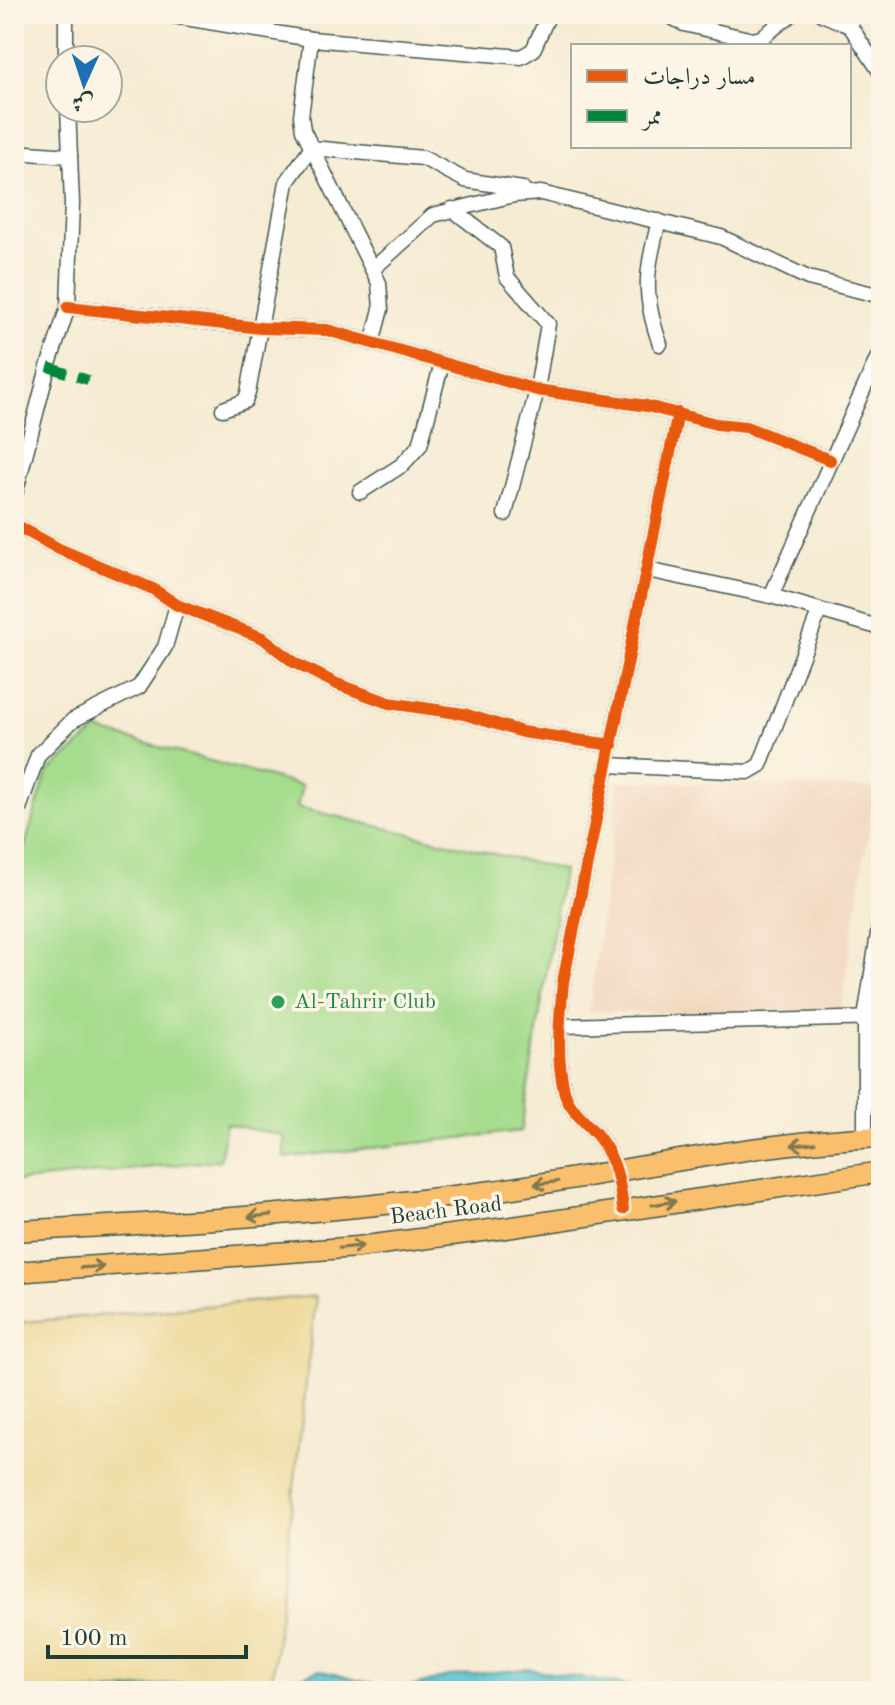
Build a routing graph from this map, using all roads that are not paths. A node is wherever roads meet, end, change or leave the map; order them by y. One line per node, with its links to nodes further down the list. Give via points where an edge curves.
1 (66, 14): 9 (street)
2 (162, 14): 8 (street)
3 (549, 14): 8 (street, via 533,50 521,57)
4 (666, 14): 5 (street, via 684,24 753,40)
5 (792, 14)
6 (822, 14): 7 (street)
7 (852, 20): 10 (street)
8 (311, 39): 12 (street, via 301,116)
9 (66, 44)
10 (881, 73)
11 (69, 124): 14 (street)
12 (311, 148): 15 (street, via 423,158 465,180); 18 (street); 21 (street, via 287,182)
13 (14, 152): 14 (street)
14 (70, 156): 20 (street)
15 (541, 193): 16 (street); 17 (street)
16 (452, 209): 18 (street, via 433,215); 26 (street, via 497,242 507,277 548,324)
17 (659, 221): 19 (street, via 721,237 808,278); 23 (street, via 648,266 647,308)
18 (373, 269): 22 (street, via 382,296)
19 (881, 296)
20 (68, 307): 21 (street); 31 (street)
21 (261, 328): 22 (street, via 319,329); 27 (street, via 245,401)
22 (372, 343): 25 (street)
23 (660, 344)
24 (881, 350): 29 (street)
25 (442, 363): 26 (street); 30 (street, via 420,445 402,465)
26 (537, 390): 28 (street); 32 (street)
27 (223, 409)
28 (678, 413): 29 (street, via 746,427); 34 (street)
29 (830, 460): 35 (street)
30 (360, 492)
31 (14, 498)
32 (505, 514)
33 (14, 524): 36 (street)
34 (647, 570): 35 (street); 39 (street)
35 (771, 596): 37 (street)
36 (177, 605): 39 (street, via 263,638 295,663 389,703); 41 (street, via 165,647 139,687 73,720 38,755)
37 (819, 612): 38 (street); 40 (street, via 760,765 748,772)
38 (881, 628)
39 (612, 745): 40 (street)
40 (608, 765): 45 (street, via 563,982)
41 (14, 822)
42 (881, 915): 43 (street)
43 (865, 1018): 44 (street); 45 (street); 46 (street)
44 (881, 1018)
45 (560, 1026): 47 (street, via 565,1095)
46 (873, 1138): 47 (highway, Beach Road, one-way to 47, via 749,1150)
47 (619, 1172): 49 (street); 50 (highway, Beach Road, one-way to 50, via 350,1209)
48 (881, 1172): 49 (highway, Beach Road, one-way to 48)
49 (623, 1209): 51 (highway, Beach Road, one-way to 49, via 358,1247)
50 (14, 1231)
51 (14, 1272)

